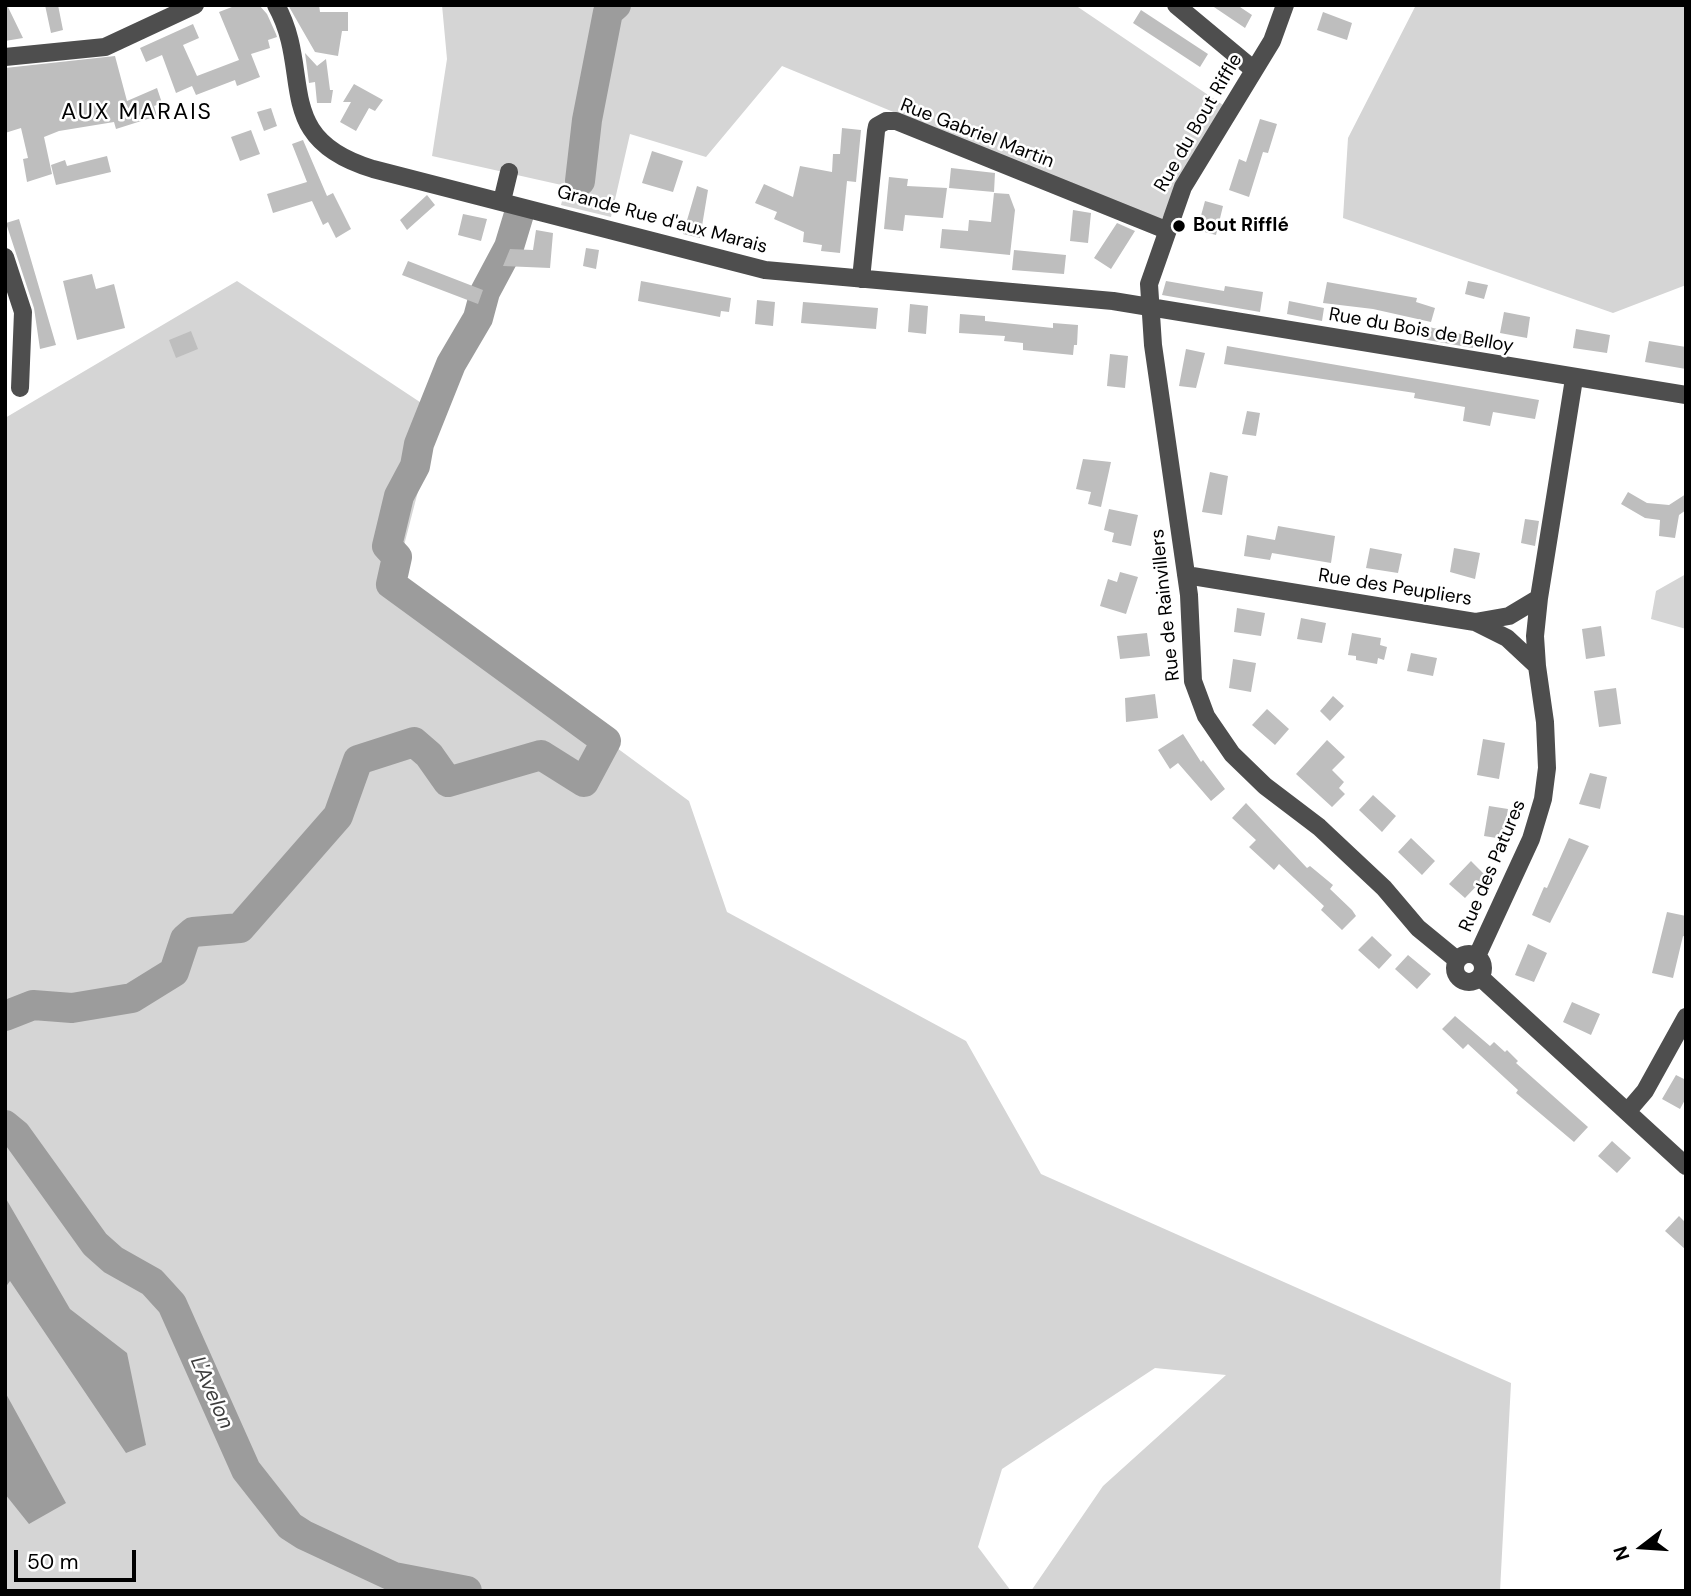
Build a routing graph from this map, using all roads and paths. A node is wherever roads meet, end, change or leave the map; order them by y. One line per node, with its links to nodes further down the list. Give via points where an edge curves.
1 (195, 5): 5 (street, via 104,47)
2 (276, 5): 8 (street, Grande Rue d'aux Marais, via 304,114 333,152 373,169)
3 (1176, 5): 6 (street)
4 (1285, 5): 6 (street, Rue du Bout Riffle, via 1276,33)
5 (5, 57)
6 (1254, 70): 9 (street, Rue du Bout Riffle, via 1183,187)
7 (509, 172): 8 (street)
8 (502, 201): 11 (street, Grande Rue d'aux Marais, via 765,270)
9 (1166, 230): 11 (street, Rue Gabriel Martin, via 896,121 886,121 876,131); 12 (street, Rue du Bout Riffle, via 1150,276)
10 (5, 257): 14 (street, via 24,323)
11 (861, 279): 12 (street, Grande Rue d'aux Marais)
12 (1149, 306): 13 (street, Rue du Bois de Belloy); 16 (street, Rue de Rainvillers)
13 (1574, 379): 15 (street, Rue du Bois de Belloy); 17 (street)
14 (20, 388)
15 (1686, 395)
16 (1186, 575): 18 (street, Rue des Peupliers); 21 (street, Rue de Rainvillers, via 1193,681 1222,742)
17 (1539, 598): 18 (street, Rue des Peupliers, via 1509,616); 19 (street, Rue des Patures)
18 (1475, 622): 19 (street, via 1507,638)
19 (1537, 666): 20 (street, Rue des Patures, via 1547,744 1544,799 1531,839)
20 (1477, 956): 21 (street, via 1464,954); 22 (street, via 1483,965)
21 (1457, 960): 22 (street, via 1455,968 1461,979 1473,982)
22 (1480, 977): 24 (street)
23 (1686, 1017): 24 (street, via 1645,1091)
24 (1627, 1112): 25 (street)
25 (1686, 1166)

